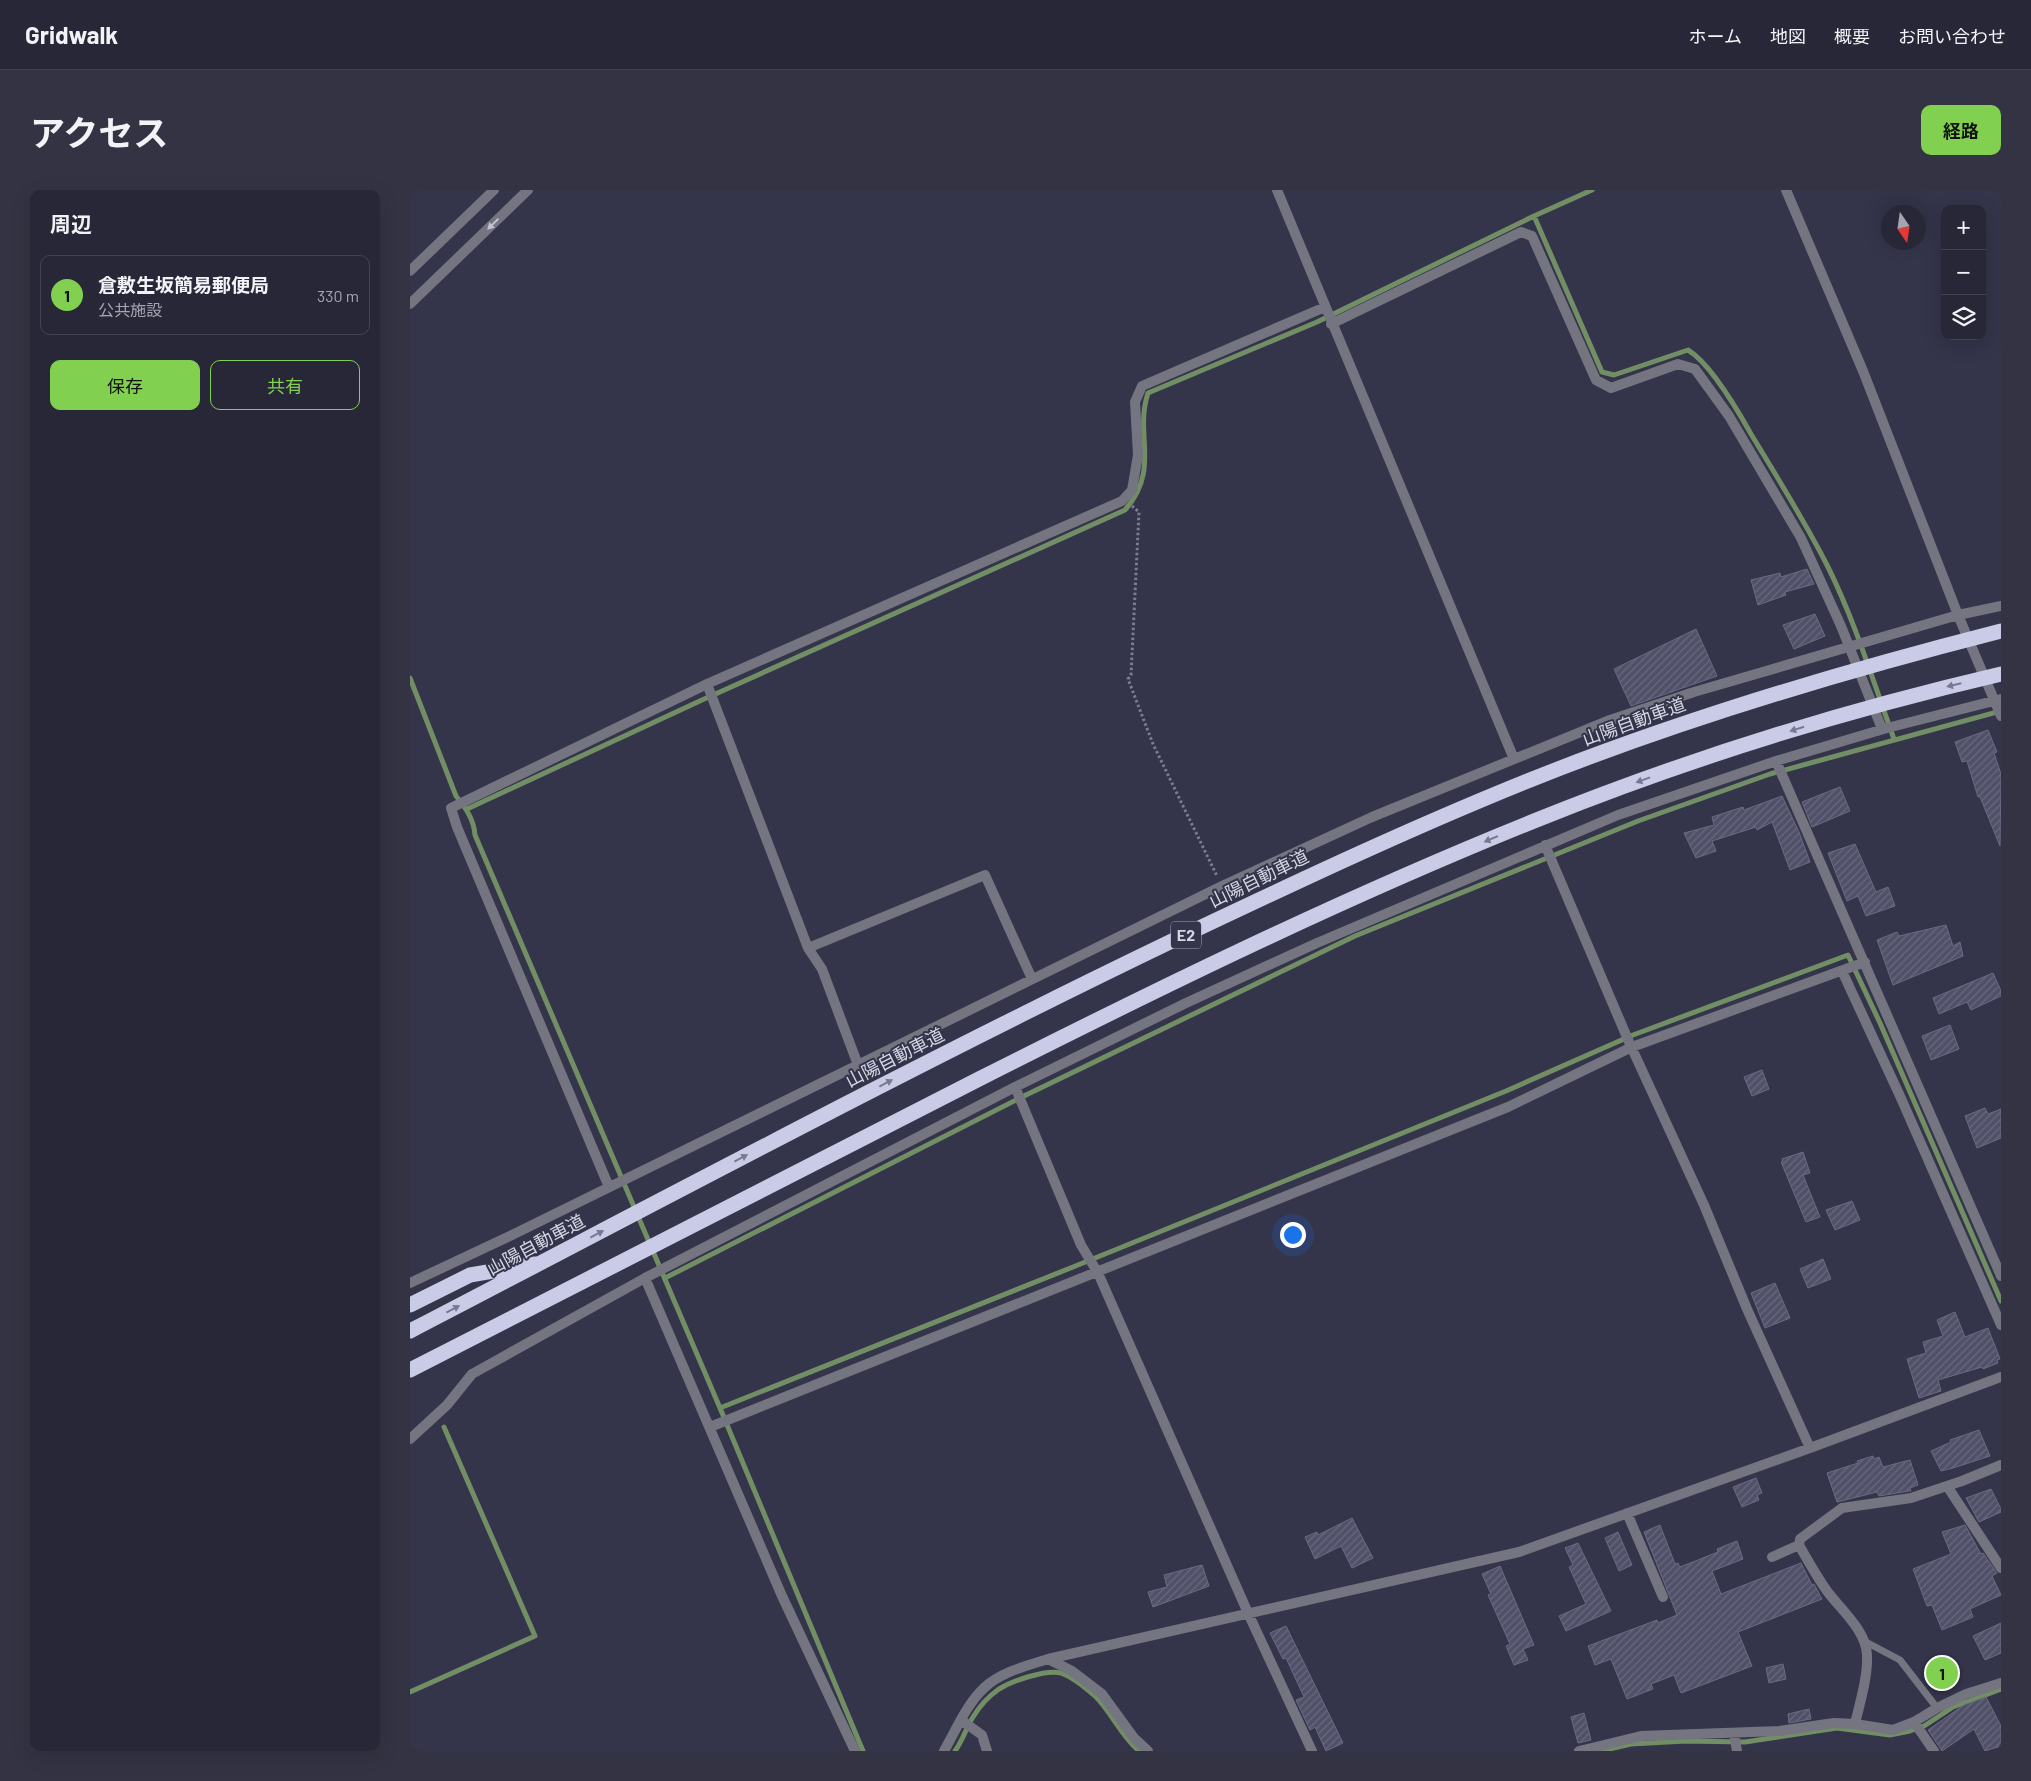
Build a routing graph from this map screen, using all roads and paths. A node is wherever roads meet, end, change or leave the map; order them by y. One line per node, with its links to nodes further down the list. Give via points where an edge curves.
1 (494, 190): 5 (street)
2 (528, 190): 6 (street, one-way to 6)
3 (1277, 190): 7 (street)
4 (1786, 190): 10 (street, via 1862,371)
5 (410, 271)
6 (410, 304)
7 (1328, 316): 12 (street, via 1521,232 1532,236 1596,380 1611,388 1678,364 1694,369 1728,416 1801,538); 14 (street, via 1142,386 1135,402 1138,455 1132,490 1122,501); 17 (street)
8 (1134, 508): 20 (path, via 1138,512 1131,675 1128,680 1153,744)
9 (2001, 606): 10 (street)
10 (1958, 615): 12 (street); 15 (street)
11 (2001, 631): 29 (highway, 山陽自動車道 / E2, one-way to 11, bridge, via 923,1064 1341,860 1527,781 1661,731 1793,689)
12 (1857, 643): 16 (street); 17 (street, via 1628,714)
13 (2001, 674): 37 (highway, E2, one-way to 37, bridge, via 1802,727 1675,769 1535,820 1338,904 1127,1004)
14 (711, 693): 21 (street); 28 (street, via 451,808)
15 (1998, 706): 16 (street)
16 (1887, 728): 18 (street)
17 (1514, 759): 20 (street, via 1372,817)
18 (1779, 767): 19 (street, via 1618,815); 22 (street)
19 (1548, 852): 25 (street); 27 (street, via 1308,946 1186,1003)
20 (1222, 886): 24 (street)
21 (808, 948): 24 (street, via 985,875); 26 (street, via 822,969)
22 (1862, 963): 23 (street); 32 (street)
23 (1844, 969): 25 (street); 35 (street)
24 (1032, 980): 26 (street)
25 (1629, 1041): 30 (street, via 1508,1107); 41 (street)
26 (858, 1065): 28 (street)
27 (1018, 1094): 30 (street); 31 (street)
28 (613, 1186): 33 (street)
29 (540, 1263): 34 (highway, via 470,1275); 36 (highway, 山陽自動車道 / E2, one-way to 29, bridge)
30 (1096, 1270): 39 (street); 49 (street)
31 (649, 1276): 39 (street); 40 (street, via 472,1374 447,1405)
32 (2001, 1276)
33 (410, 1283)
34 (410, 1306)
35 (2001, 1325)
36 (410, 1331)
37 (410, 1370)
38 (2001, 1377): 41 (street)
39 (715, 1426): 58 (street, via 782,1596)
40 (410, 1439)
41 (1810, 1448): 44 (street)
42 (2001, 1465): 43 (street)
43 (1947, 1486): 45 (street, via 1911,1498 1842,1508 1800,1539); 47 (street)
44 (1626, 1514): 48 (street); 49 (street, via 1520,1552)
45 (1799, 1546): 46 (street); 50 (street)
46 (1772, 1557)
47 (2001, 1568)
48 (1663, 1597)
49 (1248, 1613): 51 (street); 62 (street)
50 (1864, 1641): 53 (lane, via 1900,1660); 55 (street, via 1866,1668)
51 (1048, 1659): 54 (street, via 1009,1672 984,1688 966,1710); 61 (street, via 1072,1671 1102,1694 1134,1738)
52 (2001, 1683): 53 (street)
53 (1937, 1708): 56 (street)
54 (966, 1723): 59 (street); 60 (street, via 982,1735)
55 (1855, 1724): 56 (street, via 1893,1730); 57 (street, via 1834,1723 1778,1731)
56 (1917, 1726): 64 (street)
57 (1735, 1742): 63 (street, via 1641,1736)
58 (856, 1751)
59 (944, 1751)
60 (988, 1751)
61 (1148, 1751)
62 (1312, 1751)
63 (1579, 1751)
64 (1934, 1751)

